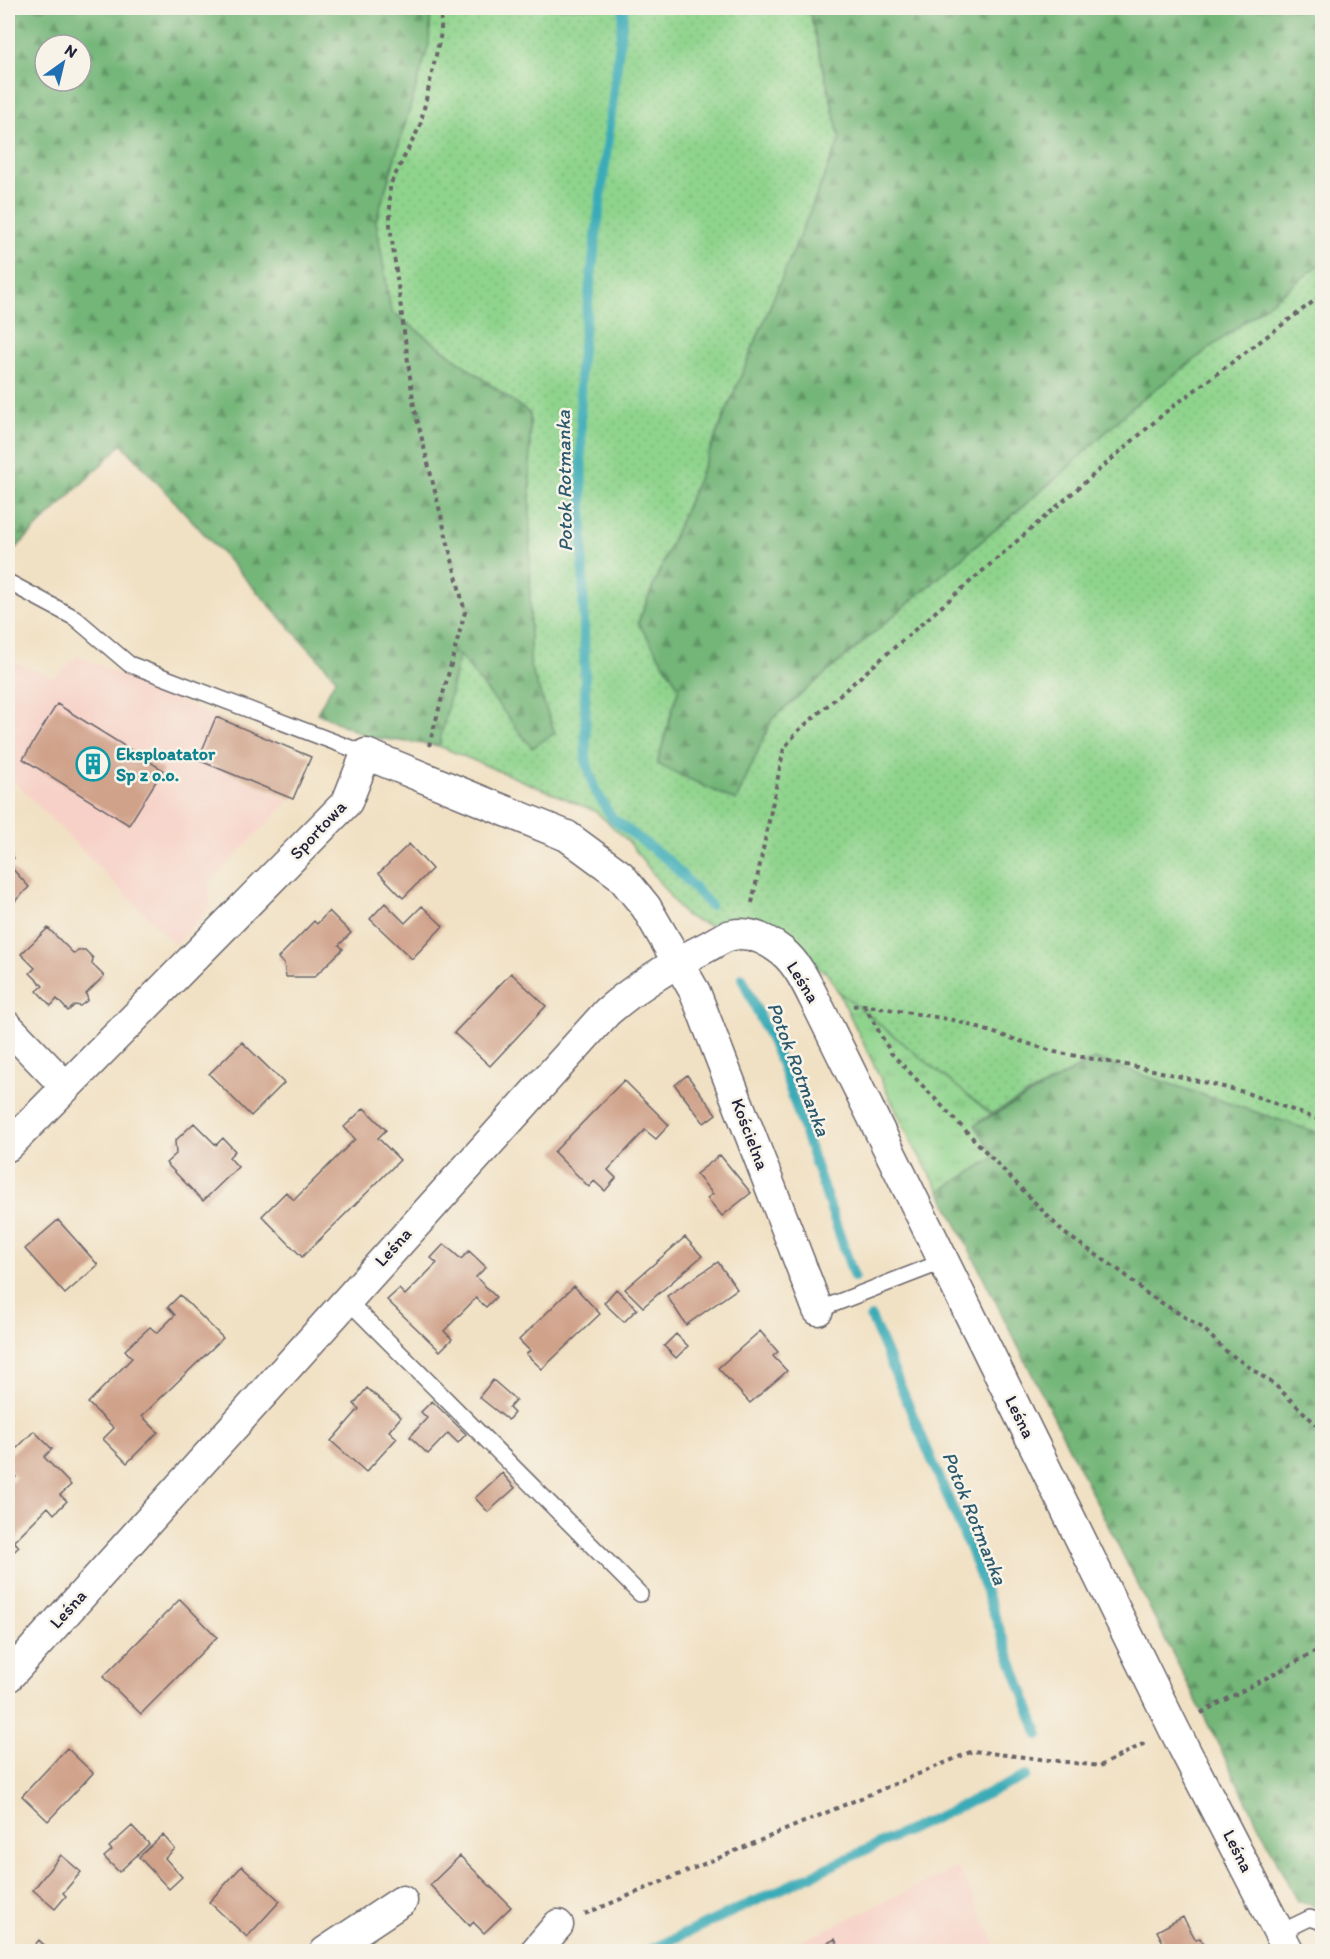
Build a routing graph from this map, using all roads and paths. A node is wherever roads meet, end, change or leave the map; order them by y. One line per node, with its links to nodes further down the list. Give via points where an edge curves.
1 (441, 8): 5 (path, via 441,33 420,126 390,185 390,225 414,407 465,612)
2 (1323, 295): 6 (path, via 1167,411 798,731 784,748)
3 (8, 582): 4 (lane, via 75,618 129,664)
4 (366, 754): 5 (street); 11 (street, Sportowa, via 347,802)
5 (421, 776): 7 (street, via 567,836 596,856 620,875 646,907)
6 (746, 934): 7 (street, Leśna, via 731,935); 9 (street, Leśna, via 767,941 784,953)
7 (678, 961): 15 (street, Leśna, via 607,1012); 16 (street, Kościelna, via 699,1003)
8 (864, 1005): 9 (path); 12 (path, via 953,1020 1055,1052 1244,1092); 17 (path, via 891,1053 1064,1233 1146,1293 1204,1329 1223,1348 1275,1385)
9 (820, 1010): 14 (street, Leśna)
10 (8, 1027): 11 (street)
11 (66, 1087): 13 (street, Sportowa)
12 (1323, 1121)
13 (8, 1146)
14 (942, 1262): 16 (lane); 21 (street, Leśna)
15 (345, 1299): 18 (lane); 20 (street, Leśna)
16 (818, 1310)
17 (1323, 1430)
18 (640, 1594)
19 (1323, 1648): 21 (path)
20 (8, 1677)
21 (1174, 1728): 24 (path, via 1100,1766 973,1751); 25 (street, Leśna)
22 (402, 1901): 26 (street)
23 (1323, 1922): 25 (lane, Leśna, via 1310,1918)
24 (558, 1925): 27 (street)
25 (1284, 1942)
26 (325, 1952)
27 (534, 1952)

